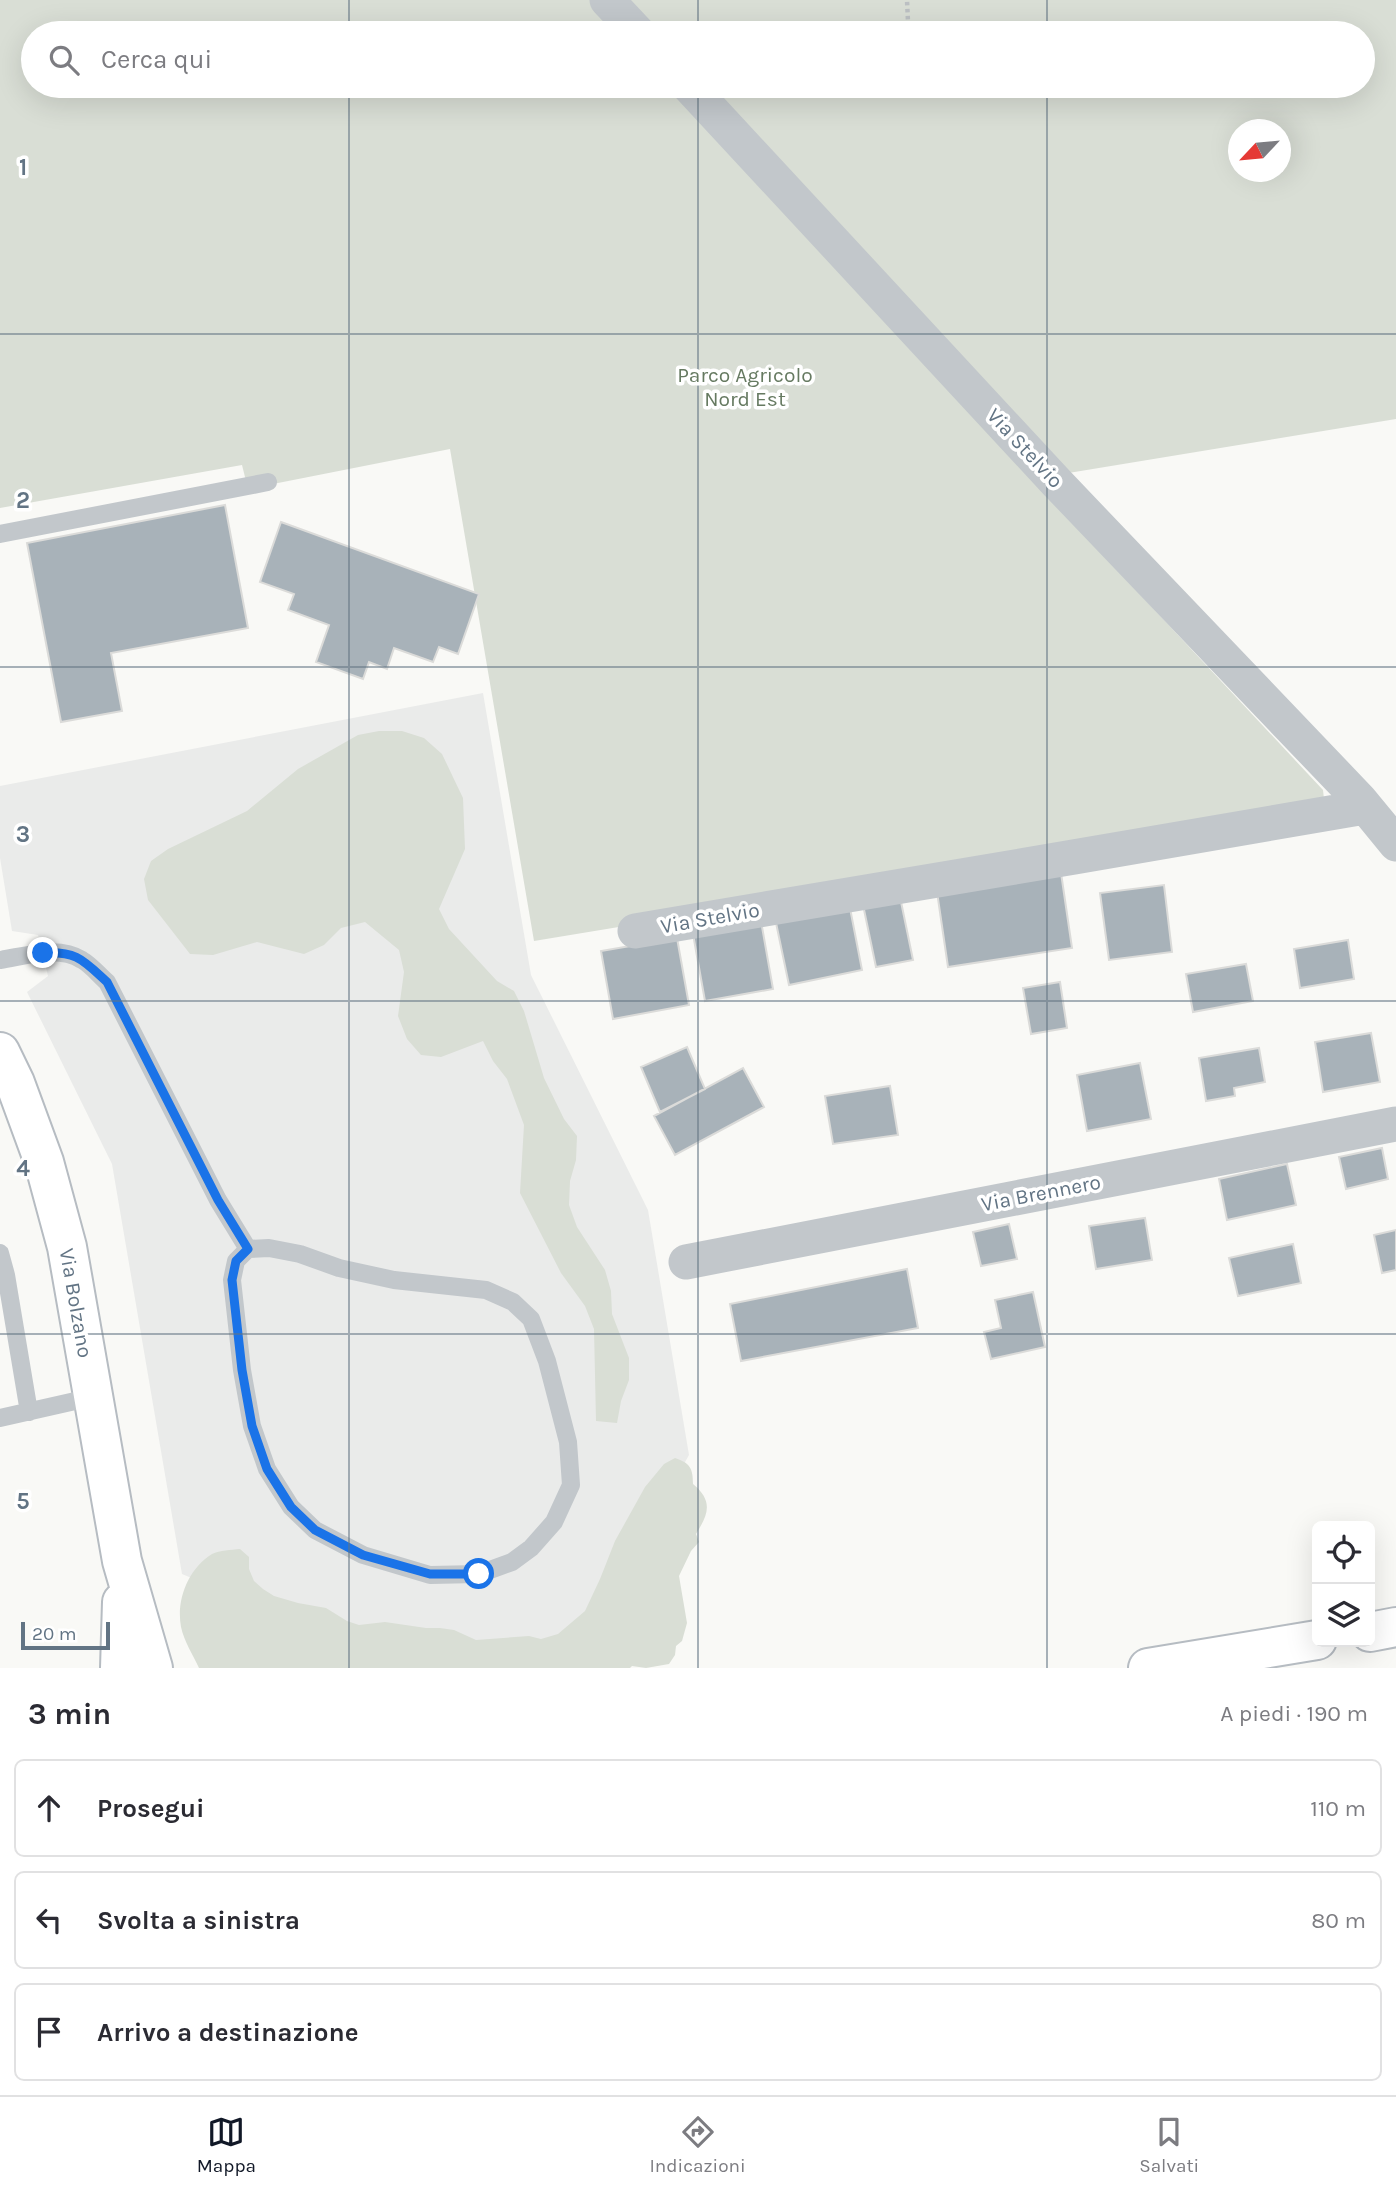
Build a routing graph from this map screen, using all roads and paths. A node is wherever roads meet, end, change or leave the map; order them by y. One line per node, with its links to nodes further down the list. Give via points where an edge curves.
1 (607, 0): 3 (street)
2 (907, 0): 4 (path)
3 (627, 21)
4 (908, 21)
5 (700, 98): 8 (street, Via Stelvio)
6 (268, 482): 7 (lane)
7 (0, 534)
8 (1365, 807): 9 (street, Via Stelvio); 10 (street, Via Stelvio)
9 (1396, 844)
10 (635, 932)
11 (0, 960): 14 (lane, via 64,952 81,959 107,982 218,1200)
12 (5, 1075): 17 (street, Via Bolzano, via 44,1162 67,1247)
13 (1396, 1124): 16 (street, Via Brennero)
14 (248, 1249): 14 (lane, via 236,1261 232,1280 242,1370 252,1426 267,1469 291,1507 315,1530 363,1555 430,1574 479,1574 512,1562 531,1548 554,1522 570,1485 568,1442 531,1319 513,1302 486,1290 394,1280 300,1254)
15 (0, 1253): 18 (lane)
16 (686, 1262)
17 (93, 1397): 18 (lane); 20 (street, Via Bolzano)
18 (29, 1412): 19 (lane)
19 (0, 1418)
20 (122, 1562): 25 (street); 26 (street)
21 (1396, 1627): 22 (street)
22 (1375, 1631)
23 (1312, 1642): 24 (street)
24 (1267, 1658): 27 (street)
25 (120, 1668)
26 (153, 1668)
27 (1147, 1668)

